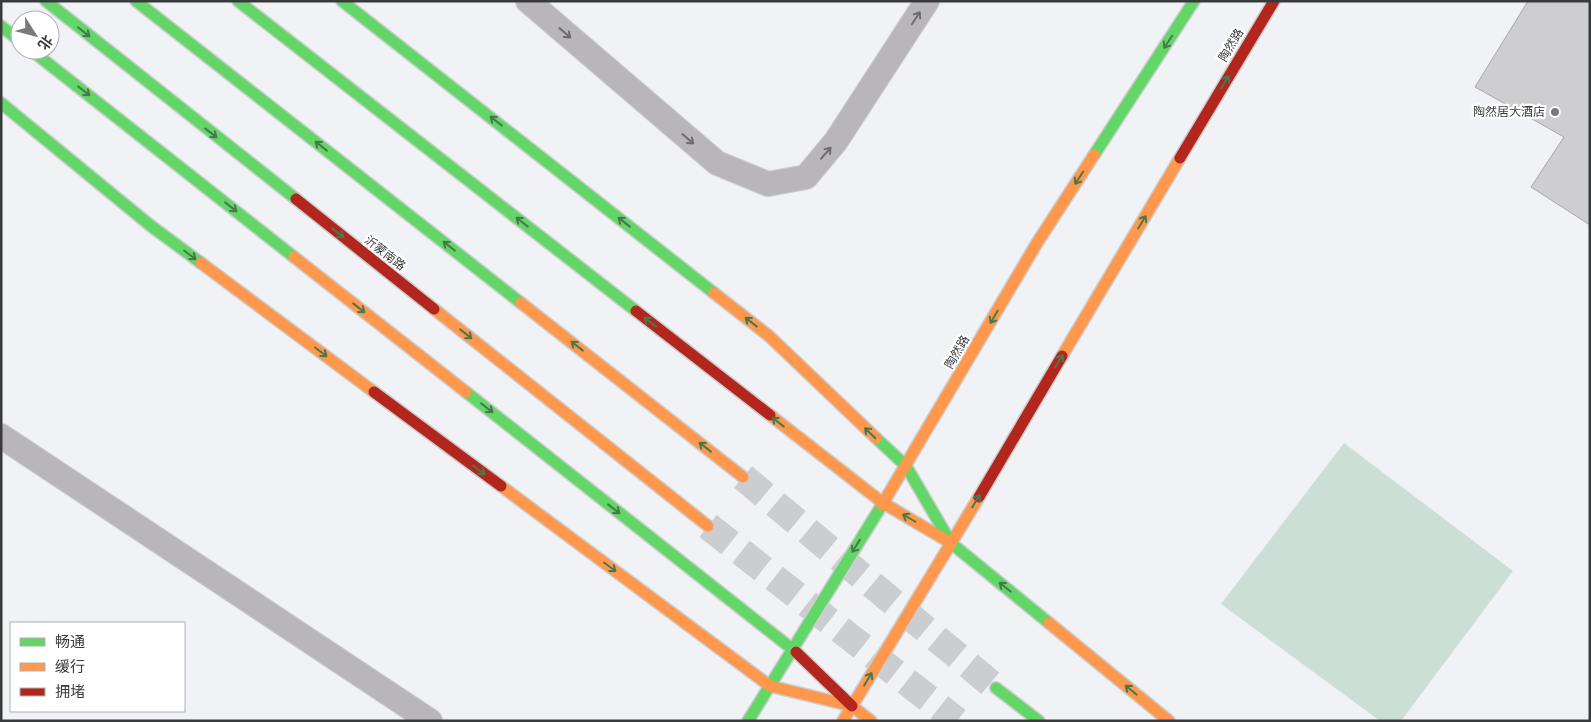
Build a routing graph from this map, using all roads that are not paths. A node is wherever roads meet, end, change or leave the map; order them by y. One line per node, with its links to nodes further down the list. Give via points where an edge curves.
1 (46, 1): 15 (main road, 沂蒙南路, one-way to 15)
2 (136, 1): 13 (main road, one-way to 2)
3 (238, 1): 14 (main road, one-way to 3)
4 (342, 1): 12 (main road, one-way to 4, via 769,336)
5 (528, 1): 6 (lane, one-way to 6, via 717,163 768,184 806,177 836,142)
6 (928, 1)
7 (1194, 1): 12 (main road, 陶然路, one-way to 12, via 1037,243)
8 (1274, 1): 16 (main road, 陶然路, one-way to 8)
9 (45, 60): 17 (main road, one-way to 17)
10 (1, 103): 18 (main road, one-way to 18, via 151,226)
11 (1, 436): 21 (lane)
12 (906, 466): 14 (main road, 陶然路); 16 (main road)
13 (743, 477)
14 (883, 503): 16 (main road, one-way to 14); 17 (main road, 陶然路, one-way to 17)
15 (708, 526)
16 (951, 543): 20 (main road, 陶然路, one-way to 16); 26 (main road, one-way to 16)
17 (793, 649): 18 (main road, 陶然路); 20 (main road)
18 (770, 686): 20 (main road); 22 (main road, 陶然路)
19 (996, 688): 25 (main road)
20 (852, 706): 23 (main road, 陶然路); 24 (main road)
21 (430, 721)
22 (748, 721)
23 (843, 721)
24 (871, 721)
25 (1039, 721)
26 (1169, 721)

